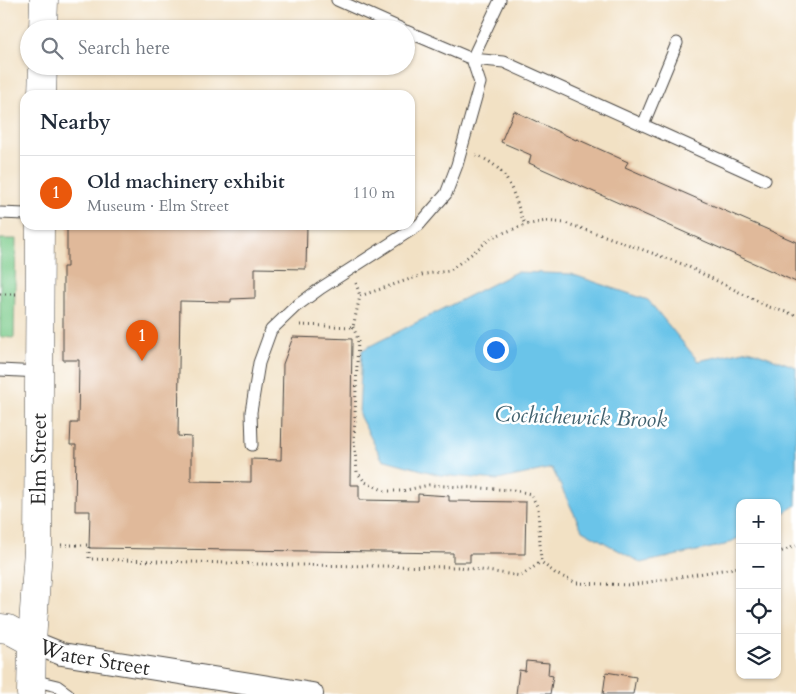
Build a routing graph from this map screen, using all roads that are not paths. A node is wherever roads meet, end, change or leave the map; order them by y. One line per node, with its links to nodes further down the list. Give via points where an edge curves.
1 (44, 0): 4 (street)
2 (337, 0): 5 (lane)
3 (500, 0): 8 (lane)
4 (43, 20)
5 (382, 20)
6 (415, 34): 8 (lane)
7 (677, 43): 11 (lane)
8 (472, 59): 11 (lane, via 504,62); 15 (lane, via 480,83 461,150 446,194)
9 (43, 75): 10 (street)
10 (42, 90)
11 (643, 125): 12 (lane)
12 (765, 180)
13 (0, 213): 14 (lane)
14 (20, 214)
15 (415, 228)
16 (40, 230): 19 (street, Elm Street)
17 (411, 230): 20 (lane, via 321,288 272,330 259,363 251,412)
18 (0, 370): 19 (lane)
19 (40, 372): 22 (street, Elm Street, via 38,549)
20 (252, 445)
21 (0, 628): 22 (street, Water Street)
22 (32, 642): 23 (street, Elm Street); 24 (street, Water Street, via 62,654)
23 (31, 687): 25 (lane, via 57,686)
24 (240, 688): 26 (street, Water Street)
25 (68, 694)
26 (312, 694)

